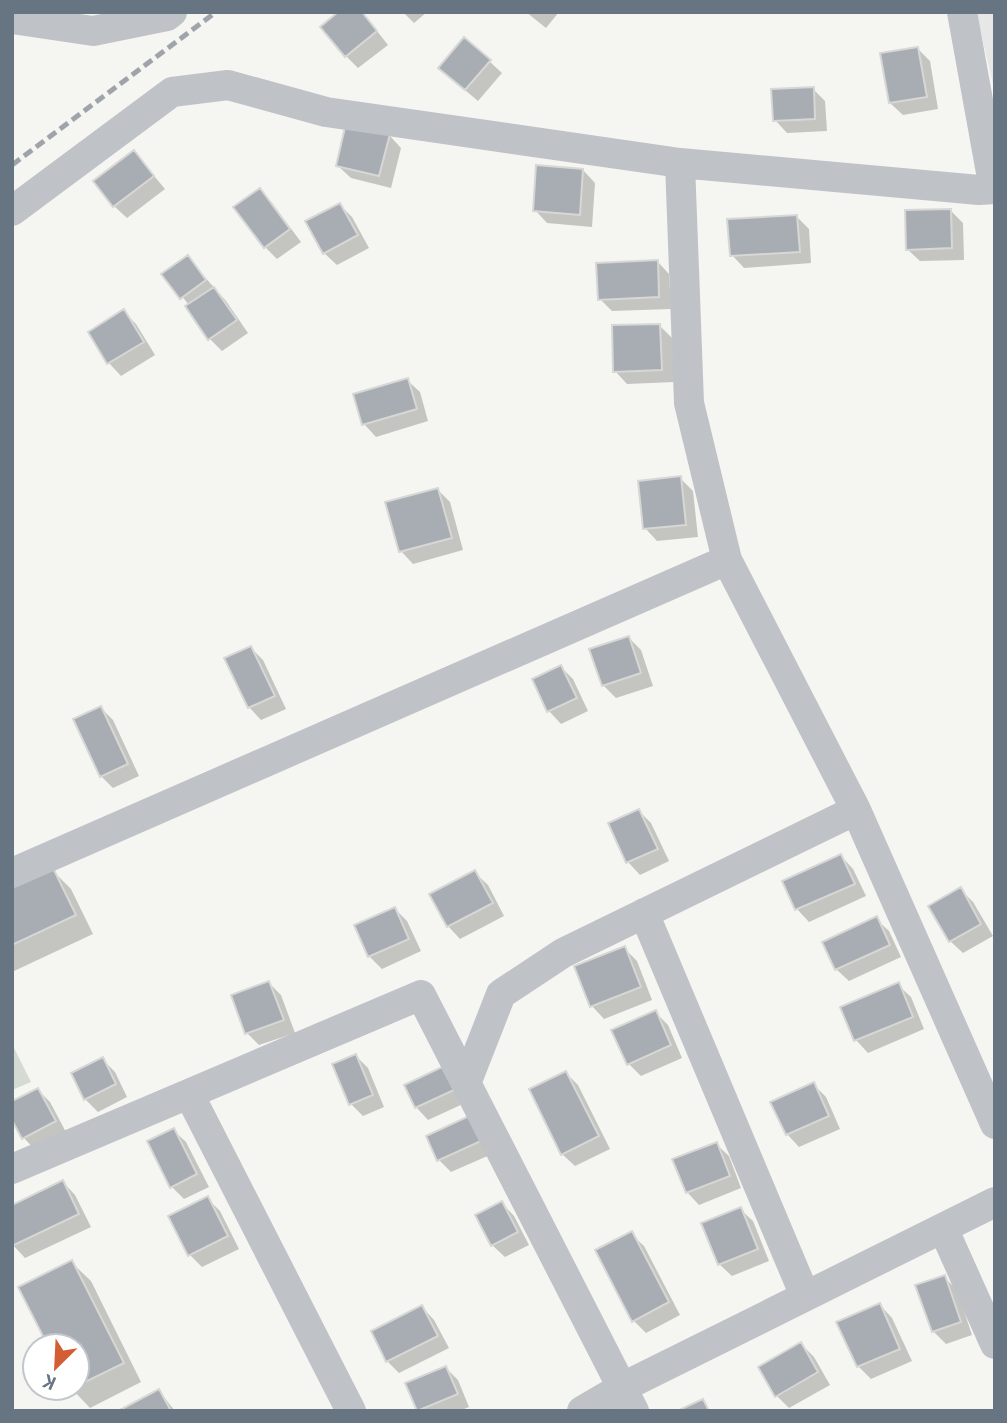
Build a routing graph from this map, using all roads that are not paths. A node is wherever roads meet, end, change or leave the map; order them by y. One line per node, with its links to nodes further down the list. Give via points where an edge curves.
1 (172, 12): 3 (street, via 93,31)
2 (962, 12): 5 (street)
3 (12, 19)
4 (680, 163): 5 (street); 6 (street, via 326,112 228,85 172,92); 7 (street, via 690,403)
5 (994, 189)
6 (12, 211)
7 (727, 559): 8 (street); 9 (street)
8 (856, 810): 10 (street); 13 (street)
9 (12, 873)
10 (645, 914): 11 (street, via 563,953 501,994); 17 (street)
11 (467, 1081): 12 (street, via 421,995); 19 (street)
12 (189, 1094): 14 (street); 20 (street)
13 (995, 1125)
14 (12, 1169)
15 (995, 1202): 16 (street)
16 (943, 1227): 17 (street); 18 (street)
17 (805, 1296): 19 (street)
18 (995, 1344)
19 (628, 1399): 21 (street)
20 (351, 1411)
21 (582, 1411)

